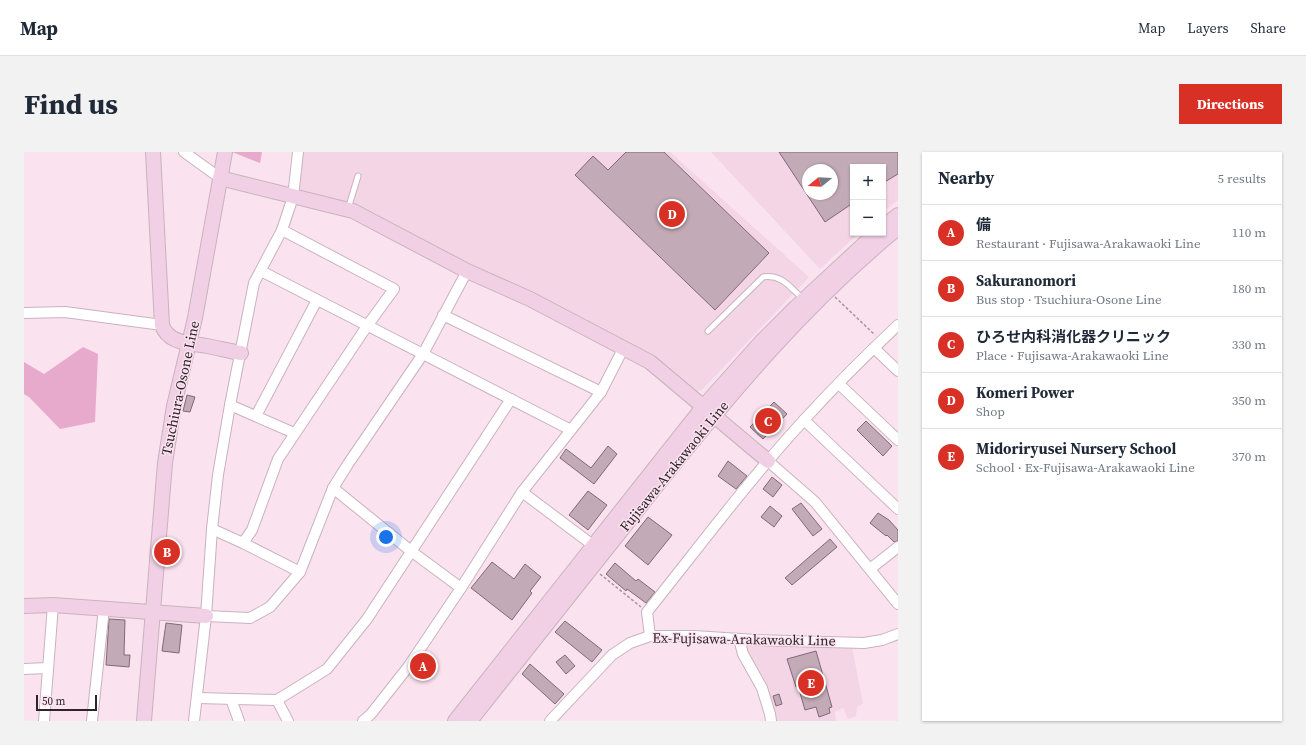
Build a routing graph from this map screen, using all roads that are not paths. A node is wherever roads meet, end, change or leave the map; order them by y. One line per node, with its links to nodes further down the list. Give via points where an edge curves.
1 (153, 152): 20 (main road)
2 (184, 152): 6 (street)
3 (225, 152): 6 (main road, Tsuchiura-Osone Line)
4 (298, 152): 7 (street)
5 (358, 176): 8 (lane)
6 (220, 178): 7 (main road); 24 (main road, Tsuchiura-Osone Line, via 195,318)
7 (293, 197): 8 (main road); 12 (street)
8 (348, 210): 15 (main road)
9 (898, 215): 10 (main road)
10 (886, 225)
11 (898, 228): 34 (main road, Fujisawa-Arakawaoki Line, via 810,309)
12 (282, 230): 14 (street); 21 (street, via 394,289)
13 (873, 236): 17 (main road, Fujisawa-Arakawaoki Line)
14 (260, 271): 16 (street); 27 (street, via 254,283)
15 (467, 272): 19 (street); 26 (main road, via 530,299)
16 (317, 300): 21 (street); 35 (street)
17 (804, 300): 23 (lane, via 781,279 772,275 763,277); 34 (main road, Fujisawa-Arakawaoki Line, via 761,342)
18 (24, 313): 20 (street, via 64,312)
19 (443, 315): 28 (street); 31 (street)
20 (162, 325): 24 (main road, via 166,334)
21 (367, 326): 28 (street); 38 (street)
22 (898, 326): 25 (street)
23 (708, 331)
24 (188, 343): 27 (main road); 56 (main road, Tsuchiura-Osone Line, via 165,463)
25 (877, 345): 29 (street); 30 (street)
26 (623, 348): 31 (street); 34 (main road, via 650,362)
27 (240, 353): 33 (street)
28 (423, 354): 32 (street); 41 (street)
29 (898, 371)
30 (839, 384): 36 (street); 39 (street)
31 (601, 392): 37 (street)
32 (511, 400): 37 (street); 48 (street)
33 (230, 405): 35 (street); 44 (street)
34 (708, 411): 40 (main road); 46 (main road, Fujisawa-Arakawaoki Line); 74 (main road, Fujisawa-Arakawaoki Line, via 591,567)
35 (256, 416): 38 (street)
36 (804, 420): 40 (street); 43 (street)
37 (571, 430): 42 (street)
38 (294, 433): 45 (street, via 278,459 252,530)
39 (898, 440)
40 (768, 461): 49 (street, via 815,502); 59 (street, via 647,612)
41 (333, 488): 48 (street); 50 (street)
42 (522, 492): 46 (street); 51 (street)
43 (898, 509)
44 (212, 529): 45 (street); 57 (street)
45 (244, 543): 50 (street)
46 (594, 546): 73 (main road, Fujisawa-Arakawaoki Line)
47 (898, 547): 49 (street)
48 (411, 550): 51 (street); 65 (street, via 367,620 327,669)
49 (870, 569): 52 (street)
50 (300, 572): 57 (street, via 270,607 250,618)
51 (461, 588): 72 (street, via 408,667)
52 (898, 604)
53 (53, 605): 54 (main road); 55 (main road); 61 (street)
54 (24, 606)
55 (104, 608): 56 (main road); 67 (street)
56 (154, 612): 57 (main road); 68 (main road, Tsuchiura-Osone Line)
57 (206, 616): 63 (street)
58 (898, 634): 60 (street, Ex-Fujisawa-Arakawaoki Line, via 882,640 864,642)
59 (650, 636): 60 (street, Ex-Fujisawa-Arakawaoki Line); 75 (street, Ex-Fujisawa-Arakawaoki Line, via 630,643 612,655)
60 (739, 639): 76 (street, via 743,654 762,688)
61 (48, 668): 62 (street); 66 (street)
62 (24, 669)
63 (197, 698): 64 (street); 69 (street)
64 (231, 699): 65 (street); 70 (street)
65 (277, 700): 71 (street)
66 (44, 721)
67 (92, 721)
68 (144, 721)
69 (194, 721)
70 (239, 721)
71 (288, 721)
72 (364, 721)
73 (455, 721)
74 (470, 721)
75 (550, 721)
76 (771, 721)

